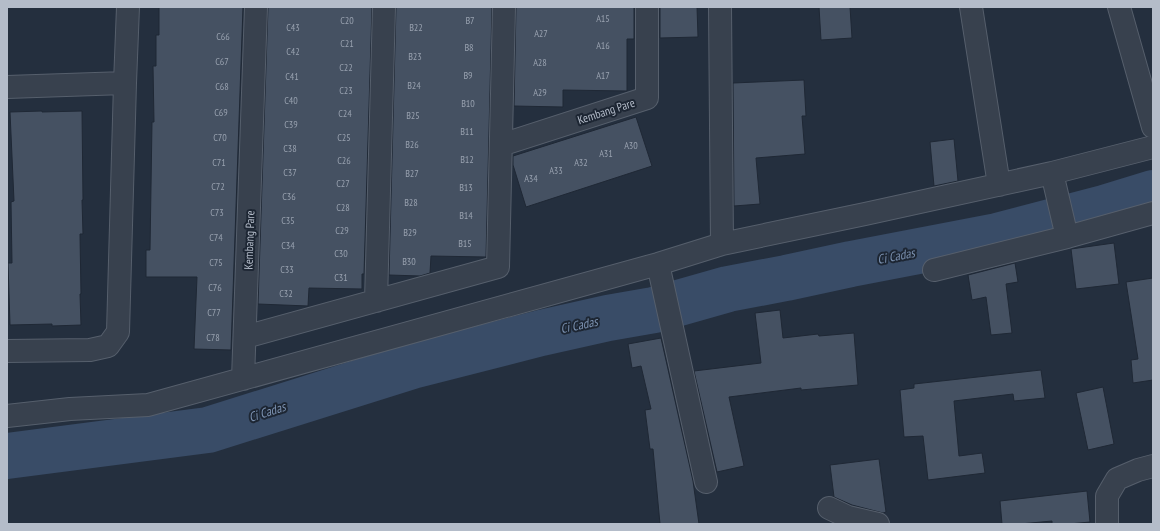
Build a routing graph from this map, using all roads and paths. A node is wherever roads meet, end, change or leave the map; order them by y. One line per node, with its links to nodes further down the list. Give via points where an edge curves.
1 (128, 7): 9 (street)
2 (256, 7): 22 (street, Kembang Pare)
3 (384, 7): 21 (street)
4 (504, 7): 12 (street)
5 (647, 7): 12 (street, Kembang Pare, via 648,98)
6 (720, 7): 18 (street)
7 (971, 7): 15 (street)
8 (1119, 7): 11 (street)
9 (125, 83): 10 (street); 23 (street, via 118,332 108,346 90,350)
10 (7, 87)
11 (1153, 127)
12 (501, 145): 21 (street, via 498,267)
13 (1153, 146): 14 (street)
14 (1054, 180): 15 (street); 17 (street)
15 (999, 185): 18 (street)
16 (1153, 213): 17 (street)
17 (1067, 234): 20 (street)
18 (722, 244): 19 (street)
19 (659, 268): 24 (street); 27 (street)
20 (934, 270)
21 (376, 301): 22 (street)
22 (245, 337): 24 (street, Kembang Pare)
23 (7, 351)
24 (243, 379): 25 (street, via 148,405 70,409)
25 (7, 416)
26 (1153, 466): 30 (street, via 1117,479 1107,496)
27 (706, 482)
28 (829, 508): 29 (street, via 848,517)
29 (878, 524)
30 (1107, 524)

